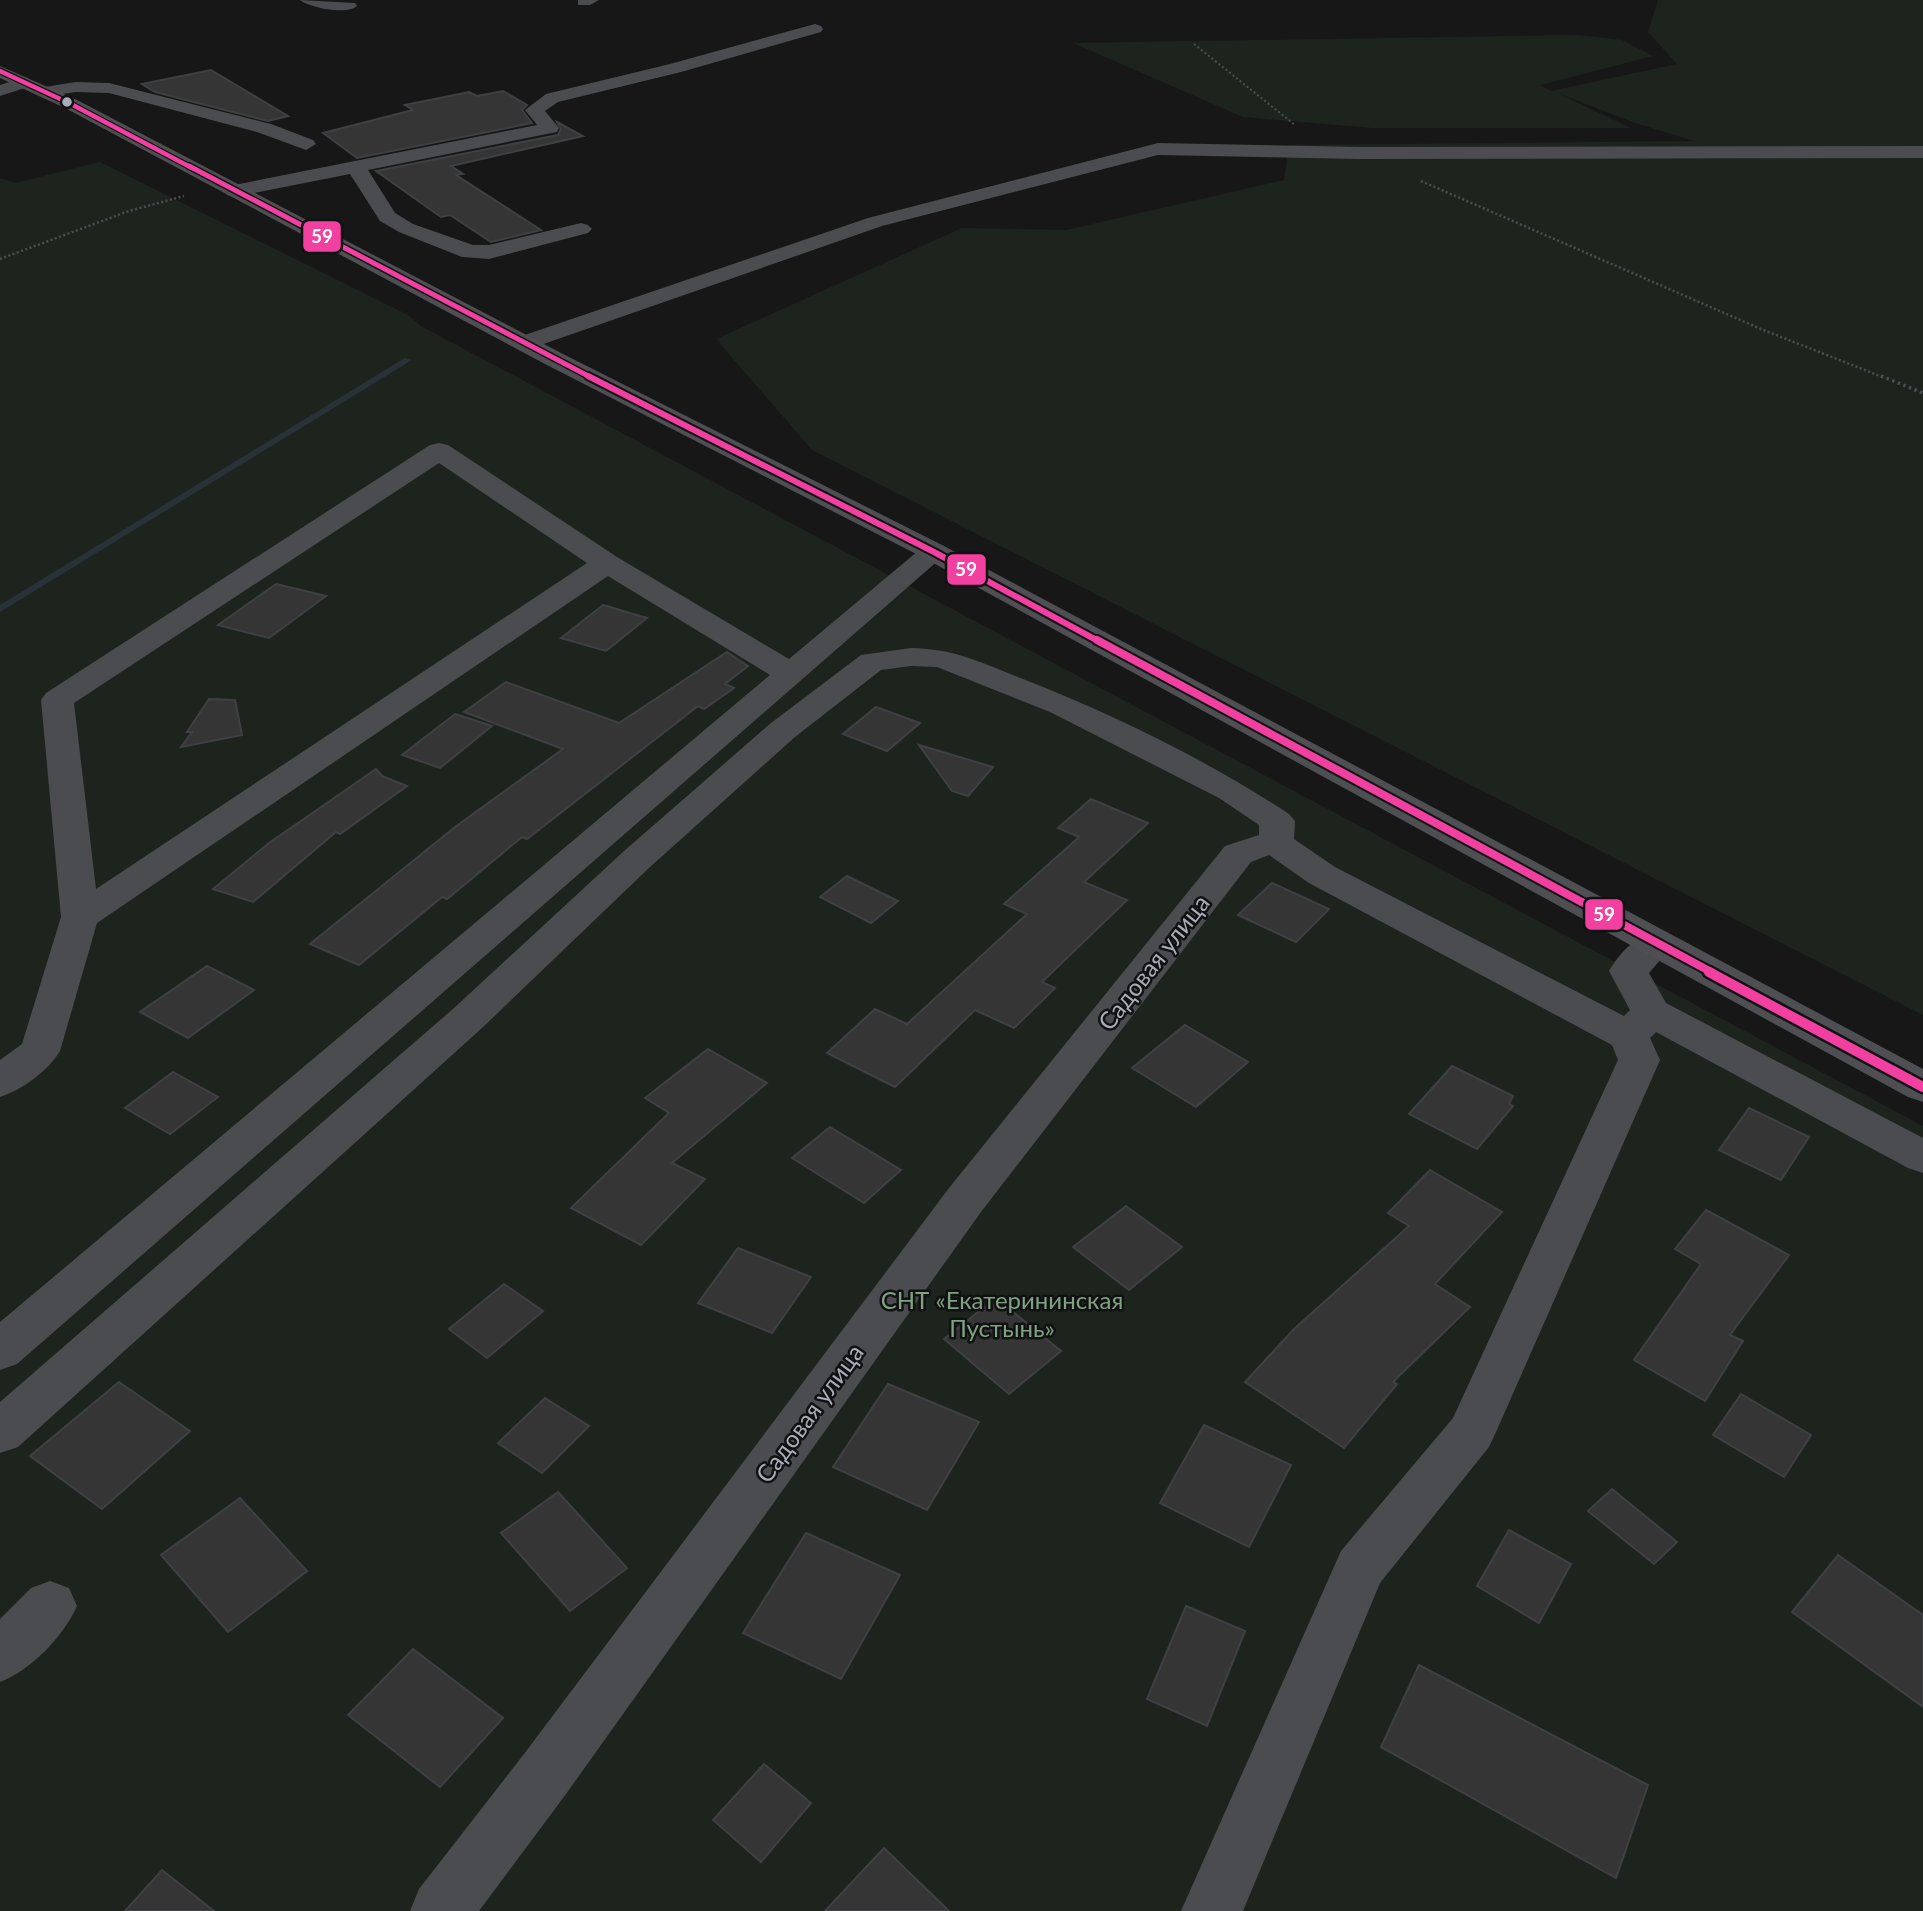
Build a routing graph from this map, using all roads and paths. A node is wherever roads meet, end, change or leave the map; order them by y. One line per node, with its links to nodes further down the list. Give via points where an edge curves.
1 (308, 0): 2 (street)
2 (349, 6)
3 (815, 29): 13 (street, via 552,98 534,110 550,128)
4 (1194, 44): 9 (path)
5 (0, 71): 6 (main road)
6 (25, 82): 7 (street); 8 (main road)
7 (0, 91)
8 (45, 92): 10 (street, via 109,88 264,128); 14 (main road)
9 (1296, 126)
10 (306, 144)
11 (1923, 152): 12 (street)
12 (1358, 153): 17 (street, via 1158,149 875,222); 18 (path, via 1761,329)
13 (356, 167): 14 (street); 15 (street, via 387,217 470,252 489,252)
14 (229, 188): 16 (path, via 129,211); 17 (main road)
15 (580, 229)
16 (0, 259)
17 (524, 343): 19 (main road)
18 (1923, 393)
19 (934, 552): 21 (street); 24 (main road)
20 (607, 563): 21 (street); 23 (street); 23 (street, via 439,451 57,700)
21 (790, 673): 29 (street)
22 (1276, 843): 25 (street, via 1322,875); 30 (street, via 1277,821 1231,790 1062,705 941,657 872,662 783,730 468,1018); 33 (street, Садовая улица, via 1238,854 973,1189)
23 (80, 918): 26 (street, via 40,1051)
24 (1655, 944): 25 (street, via 1628,971); 27 (main road)
25 (1640, 1024): 28 (street); 34 (street, via 1639,1060 1471,1432 1360,1568)
26 (0, 1082)
27 (1923, 1087)
28 (1923, 1157)
29 (0, 1350)
30 (0, 1432)
31 (50, 1606): 32 (street)
32 (0, 1656)
33 (441, 1911)
34 (1212, 1911)

